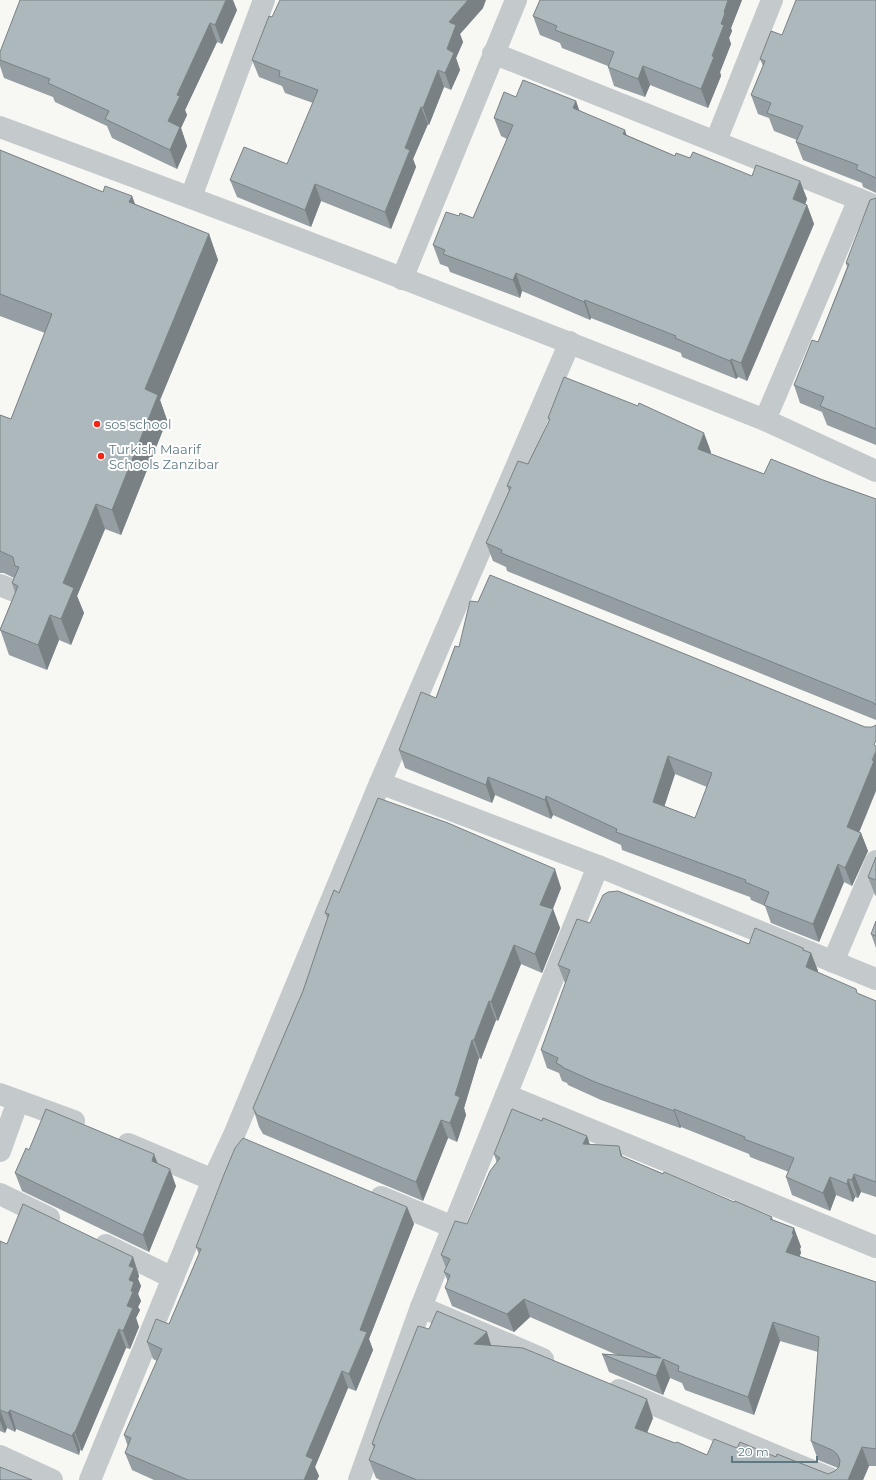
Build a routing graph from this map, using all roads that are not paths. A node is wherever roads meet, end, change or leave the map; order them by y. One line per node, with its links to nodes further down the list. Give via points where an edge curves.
1 (264, 0): 7 (street)
2 (516, 0): 4 (street)
3 (772, 0): 6 (street)
4 (493, 53): 6 (street); 9 (street)
5 (0, 127): 7 (street)
6 (716, 141): 8 (street)
7 (191, 197): 9 (street)
8 (867, 202): 11 (street)
9 (402, 279): 10 (street)
10 (570, 342): 11 (street); 13 (street)
11 (764, 420): 12 (street)
12 (876, 471)
13 (472, 570): 14 (street); 15 (street)
14 (494, 579)
15 (380, 783): 17 (street); 22 (street)
16 (876, 861): 18 (street)
17 (598, 866): 18 (street); 20 (street)
18 (834, 962): 19 (street)
19 (876, 979)
20 (506, 1095): 28 (street); 31 (street)
21 (9, 1098): 24 (street); 25 (street)
22 (234, 1135): 23 (street); 25 (street)
23 (256, 1144)
24 (0, 1151)
25 (213, 1180): 32 (street)
26 (366, 1190): 28 (street)
27 (0, 1194): 29 (street)
28 (453, 1227): 33 (street)
29 (69, 1228)
30 (90, 1238): 32 (street)
31 (876, 1247)
32 (173, 1278): 38 (street)
33 (421, 1307): 34 (street); 39 (street)
34 (561, 1366)
35 (598, 1381): 40 (street)
36 (0, 1456): 37 (street)
37 (52, 1480)
38 (90, 1480)
39 (359, 1480)
40 (834, 1480)

